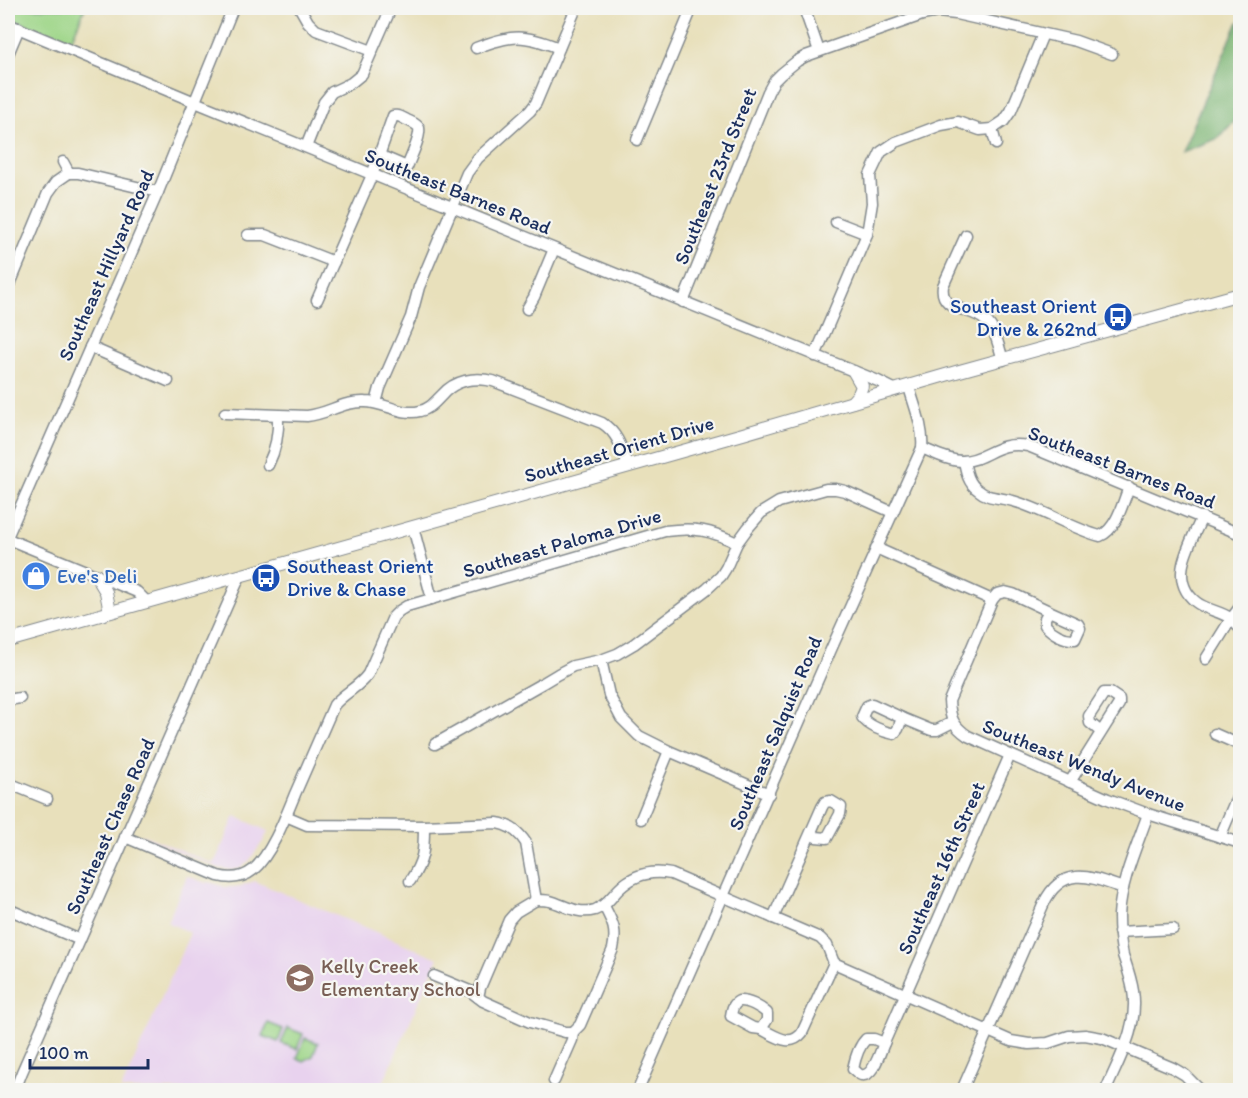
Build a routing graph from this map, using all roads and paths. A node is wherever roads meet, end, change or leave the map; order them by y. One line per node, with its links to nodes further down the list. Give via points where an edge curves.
1 (233, 8): 16 (street, Southeast Hillyard Road)
2 (300, 8): 12 (street, via 316,30)
3 (390, 8): 12 (street)
4 (576, 8): 11 (street)
5 (692, 8): 18 (street)
6 (804, 8): 13 (street)
7 (8, 24): 8 (street, Southeast Barnes Road)
8 (19, 28): 14 (street); 16 (street, Southeast Barnes Road)
9 (1043, 34): 13 (street, Southeast 23rd Street, via 938,12 906,19); 15 (street, Southeast 23rd Street); 17 (street, via 1011,111)
10 (476, 48): 11 (street, via 523,37)
11 (559, 48): 28 (street, via 536,104 472,165)
12 (372, 51): 20 (street, via 362,74 332,92 324,102)
13 (819, 51): 38 (street, Southeast 23rd Street, via 789,67 768,92)
14 (8, 54)
15 (1112, 54)
16 (195, 102): 20 (street, Southeast Barnes Road); 27 (street, Southeast Hillyard Road)
17 (992, 129): 19 (street); 30 (street, via 980,130 958,122 941,125 881,152 870,175 872,203)
18 (637, 140)
19 (996, 144)
20 (306, 147): 25 (street, Southeast Barnes Road)
21 (379, 155): 23 (street); 23 (street, via 393,116 400,116 419,128); 25 (street)
22 (63, 162): 24 (street)
23 (407, 167): 26 (street)
24 (69, 173): 27 (street); 35 (street, via 48,194)
25 (372, 175): 26 (street, Southeast Barnes Road); 34 (street)
26 (399, 186): 28 (street, Southeast Barnes Road)
27 (158, 192): 42 (street, Southeast Hillyard Road)
28 (453, 208): 33 (street, Southeast Barnes Road); 50 (street)
29 (836, 222): 30 (street)
30 (867, 234): 43 (street)
31 (966, 235): 41 (street, via 942,286 942,294 950,304)
32 (248, 236): 34 (street, via 265,235)
33 (554, 249): 38 (street, Southeast Barnes Road); 39 (street)
34 (334, 262): 37 (street)
35 (8, 289)
36 (1240, 294): 44 (main road, Southeast Orient Drive)
37 (317, 300)
38 (683, 302): 43 (street, Southeast Barnes Road)
39 (526, 309)
40 (994, 312): 41 (street)
41 (986, 320): 44 (street)
42 (90, 347): 46 (street); 62 (street, Southeast Hillyard Road)
43 (815, 356): 45 (street, Southeast Barnes Road)
44 (1003, 360): 47 (main road, Southeast Orient Drive)
45 (854, 372): 48 (street, Southeast Barnes Road); 49 (main road, via 862,386)
46 (168, 381)
47 (909, 387): 48 (main road, Southeast Orient Drive); 53 (street)
48 (896, 390): 49 (main road, Southeast Orient Drive)
49 (852, 402): 56 (main road, Southeast Orient Drive)
50 (376, 403): 52 (street, via 348,403 315,415); 56 (street, via 412,413 430,407 457,383 493,381 610,428)
51 (225, 413): 52 (street)
52 (278, 416): 55 (street, via 276,446)
53 (922, 448): 54 (street); 58 (street, Southeast Salquist Road)
54 (964, 461): 57 (street, Southeast Barnes Road, via 1006,445 1020,444); 57 (street, via 967,476 977,490 1015,501 1100,536 1112,527)
55 (268, 465)
56 (628, 466): 60 (main road, Southeast Orient Drive)
57 (1129, 487): 59 (street, Southeast Barnes Road)
58 (892, 512): 63 (street, via 845,491 826,489 779,502 761,513); 64 (street, Southeast Salquist Road)
59 (1202, 518): 61 (street, Southeast Barnes Road); 73 (street, via 1182,564 1183,584 1197,603)
60 (413, 527): 66 (main road, Southeast Orient Drive); 67 (street)
61 (1240, 534)
62 (8, 537): 65 (street)
63 (737, 543): 67 (street, Southeast Paloma Drive, via 702,530 665,531); 77 (street, via 721,576 707,589 634,644)
64 (876, 548): 68 (street); 91 (street, Southeast Salquist Road)
65 (96, 575): 69 (street, via 137,592); 72 (main road, via 106,592)
66 (240, 576): 69 (main road, Southeast Orient Drive); 98 (street, Southeast Chase Road)
67 (432, 599): 94 (street, Southeast Paloma Drive, via 399,611 363,682 334,705)
68 (992, 600): 71 (street, via 1005,592); 81 (street, via 949,701)
69 (147, 602): 72 (main road, Southeast Orient Drive)
70 (1240, 608): 73 (street)
71 (1049, 611)
72 (110, 612): 75 (main road, Southeast Orient Drive)
73 (1231, 619): 74 (street); 76 (street)
74 (1240, 628)
75 (8, 641)
76 (1206, 658)
77 (600, 660): 84 (street, via 558,674); 86 (street, via 609,694 621,718 639,736)
78 (20, 698): 79 (street)
79 (8, 700)
80 (902, 718): 81 (street, via 931,730)
81 (953, 722): 87 (street, Southeast Wendy Avenue, via 968,736)
82 (1101, 732): 88 (street)
83 (1215, 734): 85 (street)
84 (435, 744)
85 (1240, 745)
86 (669, 751): 91 (street); 95 (street)
87 (1010, 755): 88 (street, Southeast Wendy Avenue); 113 (street, Southeast 16th Street)
88 (1070, 782): 93 (street, Southeast Wendy Avenue)
89 (8, 783): 92 (street)
90 (1240, 790): 99 (street)
91 (769, 794): 103 (street, Southeast Salquist Road)
92 (47, 799)
93 (1148, 814): 99 (street, Southeast Wendy Avenue); 102 (street)
94 (286, 816): 96 (street, via 308,825); 98 (street, via 260,863 236,878 218,876)
95 (641, 819)
96 (424, 826): 101 (street, via 423,857); 104 (street, via 497,823 513,829 526,843)
97 (811, 832): 107 (street)
98 (125, 837): 110 (street, Southeast Chase Road)
99 (1220, 837): 100 (street, Southeast Wendy Avenue)
100 (1240, 843)
101 (410, 881)
102 (1123, 888): 109 (street); 116 (street, via 1080,876 1054,887)
103 (724, 897): 105 (street, via 662,872 638,876); 107 (street); 122 (street, Southeast Salquist Road)
104 (536, 900): 105 (street, via 583,912); 114 (street, via 509,920)
105 (604, 906): 117 (street, via 613,924 613,950 580,1026)
106 (8, 909): 110 (street)
107 (773, 918): 111 (street, via 820,938)
108 (1173, 929): 109 (street)
109 (1119, 932): 119 (street, via 1134,993 1134,1012)
110 (80, 940): 121 (street, Southeast Chase Road)
111 (834, 963): 113 (street); 115 (street, via 797,1039 784,1040)
112 (434, 976): 114 (street)
113 (905, 995): 116 (street); 118 (street, Southeast 16th Street)
114 (478, 997): 117 (street, via 530,1022)
115 (761, 1029)
116 (988, 1031): 119 (street, via 1029,1044 1085,1035); 123 (street)
117 (573, 1032): 120 (street)
118 (884, 1043)
119 (1125, 1047): 124 (street); 125 (street, via 1185,1075)
120 (554, 1082)
121 (15, 1090)
122 (638, 1090)
123 (962, 1090)
124 (1106, 1090)
125 (1200, 1090)

